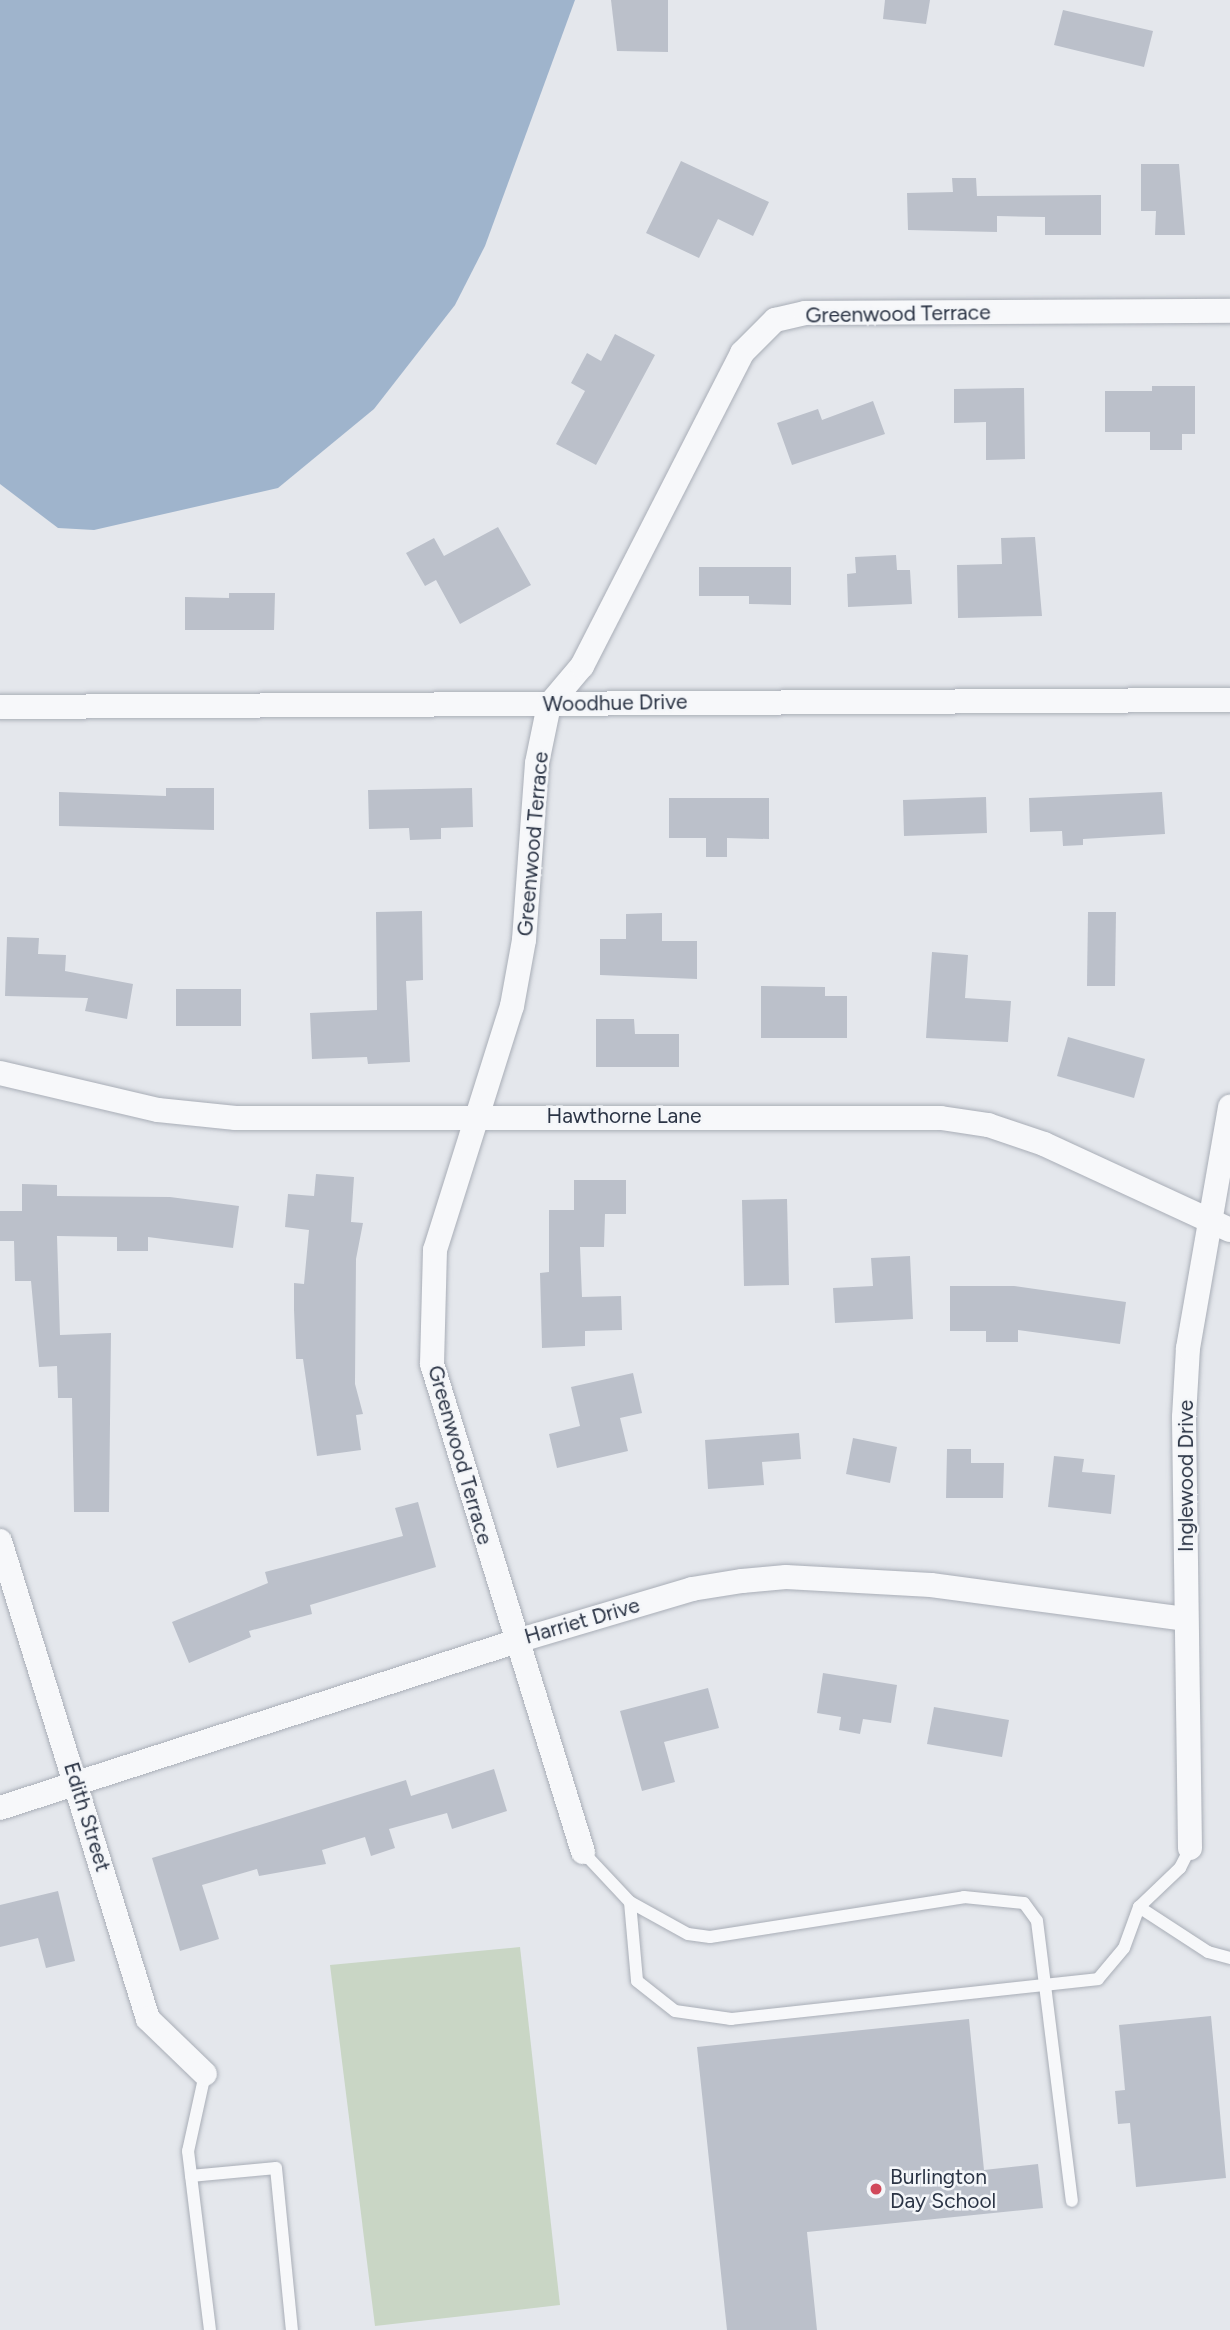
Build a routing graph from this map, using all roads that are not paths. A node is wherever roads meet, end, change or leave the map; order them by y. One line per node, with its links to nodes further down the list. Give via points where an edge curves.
1 (1230, 311): 3 (street, Greenwood Terrace, via 805,313 775,320 742,353 582,666)
2 (1230, 699): 3 (street, Woodhue Drive)
3 (550, 705): 4 (street, Woodhue Drive); 7 (street, Greenwood Terrace, via 537,763 524,940 512,1006)
4 (0, 707)
5 (0, 1073): 7 (street, Hawthorne Lane, via 123,1103 223,1117)
6 (1230, 1107): 8 (street, Inglewood Drive)
7 (479, 1117): 8 (street, Hawthorne Lane, via 941,1118 1044,1144); 11 (street, Greenwood Terrace, via 445,1205 435,1250 432,1364)
8 (1219, 1225): 10 (street, Inglewood Drive, via 1187,1362)
9 (0, 1541): 12 (street, Edith Street)
10 (1185, 1619): 11 (street, Harriet Drive, via 931,1585 786,1577 692,1589); 14 (street, Inglewood Drive)
11 (517, 1640): 12 (street, Harriet Drive); 15 (street, Greenwood Terrace)
12 (77, 1784): 13 (street, Harriet Drive); 20 (street, Edith Street, via 148,2019)
13 (0, 1808)
14 (1190, 1848): 17 (lane, via 1180,1868)
15 (583, 1852): 16 (lane)
16 (630, 1902): 19 (lane, via 688,1934 710,1937 964,1897 1024,1903 1037,1921); 19 (lane, via 637,1981 675,2011 731,2019)
17 (1139, 1908): 18 (lane, via 1208,1952); 19 (lane, via 1124,1948 1098,1979)
18 (1230, 1958)
19 (1046, 1986): 22 (lane)
20 (205, 2074): 21 (lane, via 188,2151)
21 (191, 2176): 23 (lane); 24 (lane, via 276,2168)
22 (1072, 2201)
23 (210, 2330)
24 (292, 2330)

